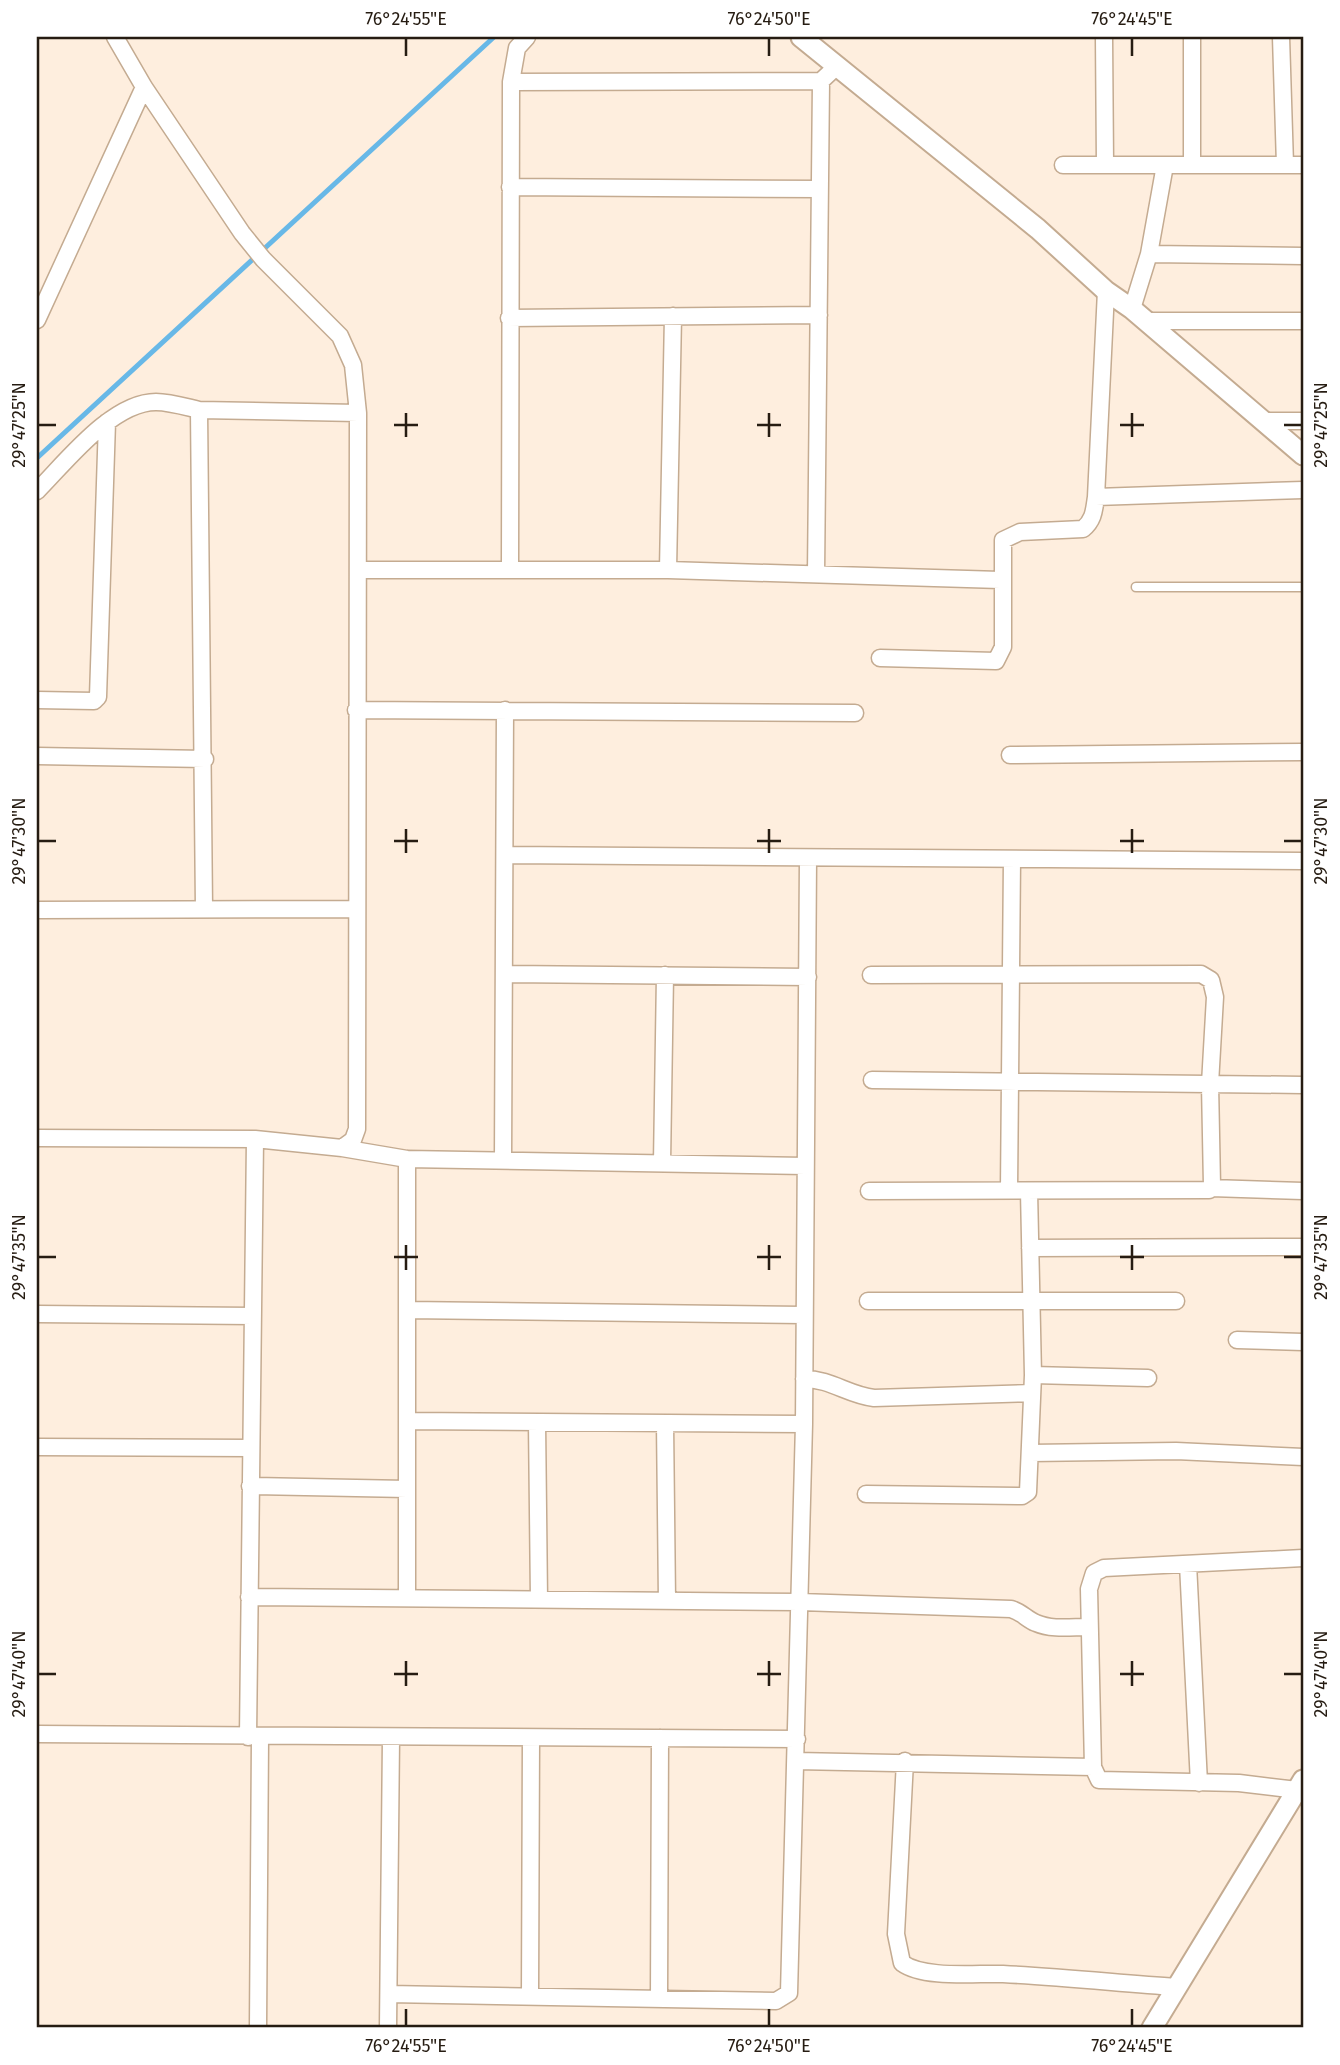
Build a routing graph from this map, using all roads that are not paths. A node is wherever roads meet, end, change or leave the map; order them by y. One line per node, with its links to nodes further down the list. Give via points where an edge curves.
1 (115, 37): 10 (street)
2 (527, 37): 9 (street, via 517,48)
3 (801, 37): 7 (street)
4 (1104, 37): 12 (street)
5 (1192, 37): 14 (street)
6 (1281, 37): 15 (street)
7 (836, 65): 8 (street); 21 (street, via 1038,229)
8 (821, 81): 9 (street); 18 (street)
9 (511, 82): 17 (street)
10 (144, 87): 26 (street); 29 (street, via 242,233 340,336 353,365)
11 (1063, 165): 12 (street)
12 (1105, 165): 13 (street)
13 (1165, 165): 14 (street); 19 (street)
14 (1192, 165): 15 (street)
15 (1285, 165): 16 (street)
16 (1303, 165)
17 (510, 187): 18 (street); 25 (street)
18 (820, 189): 22 (street)
19 (1149, 254): 20 (street); 23 (street)
20 (1303, 256)
21 (1106, 291): 23 (street); 36 (street)
22 (819, 315): 24 (street); 40 (street)
23 (1139, 315): 27 (street); 30 (street)
24 (673, 316): 25 (street); 39 (street)
25 (509, 318): 37 (street)
26 (37, 320)
27 (1303, 321)
28 (199, 410): 29 (street); 32 (street, via 156,402); 52 (street)
29 (358, 412): 38 (street)
30 (1263, 421): 31 (street); 33 (street)
31 (1303, 421)
32 (107, 422): 35 (street); 45 (street, via 98,697 94,701)
33 (1303, 455)
34 (1303, 490): 36 (street)
35 (37, 491)
36 (1096, 497): 41 (street, via 1094,516 1083,529 1020,531 1003,540)
37 (510, 568): 38 (street); 39 (street)
38 (358, 570): 46 (street)
39 (668, 570): 40 (street)
40 (816, 574): 41 (street)
41 (1000, 580): 44 (street, via 1003,647 996,661)
42 (1136, 587): 43 (lane)
43 (1303, 587)
44 (880, 658)
45 (37, 700)
46 (356, 710): 47 (street); 58 (street)
47 (505, 710): 48 (street); 53 (street)
48 (855, 713)
49 (1303, 752): 50 (street)
50 (1010, 755)
51 (37, 756): 52 (street)
52 (205, 759): 57 (street)
53 (506, 855): 54 (street); 60 (street)
54 (807, 859): 55 (street); 64 (street)
55 (1012, 859): 56 (street); 63 (street)
56 (1303, 861)
57 (204, 909): 58 (street); 59 (street)
58 (356, 909): 71 (street, via 357,1129 353,1140)
59 (37, 910)
60 (504, 974): 61 (street); 73 (street)
61 (664, 975): 64 (street); 74 (street)
62 (870, 975): 63 (street)
63 (1012, 976): 66 (street); 67 (street, via 1201,974 1211,981 1215,997)
64 (808, 978): 75 (street)
65 (872, 1080): 66 (street)
66 (1009, 1082): 67 (street); 77 (street)
67 (1210, 1084): 68 (street); 76 (street)
68 (1303, 1085)
69 (37, 1138): 70 (street)
70 (255, 1139): 71 (street); 89 (street)
71 (342, 1148): 72 (street)
72 (407, 1159): 73 (street); 86 (street)
73 (503, 1160): 74 (street)
74 (662, 1163): 75 (street)
75 (805, 1166): 88 (street)
76 (1211, 1188): 79 (street); 80 (street)
77 (1009, 1190): 78 (street); 79 (street)
78 (869, 1191)
79 (1029, 1191): 82 (street)
80 (1303, 1191)
81 (1303, 1247): 82 (street)
82 (1030, 1248): 84 (street)
83 (868, 1301): 84 (street)
84 (1032, 1301): 85 (street); 92 (street)
85 (1176, 1301)
86 (407, 1310): 88 (street); 96 (street)
87 (37, 1314): 89 (street)
88 (803, 1315): 94 (street)
89 (253, 1317): 101 (street)
90 (1237, 1340): 91 (street)
91 (1303, 1342)
92 (1033, 1375): 93 (street); 95 (street)
93 (1148, 1378)
94 (804, 1379): 95 (street, via 832,1382 858,1396 874,1398); 99 (street)
95 (1032, 1393): 102 (street)
96 (407, 1421): 97 (street); 105 (street)
97 (537, 1422): 98 (street); 111 (street)
98 (665, 1423): 99 (street); 112 (street)
99 (804, 1424): 113 (street)
100 (37, 1447): 101 (street)
101 (251, 1448): 104 (street)
102 (1030, 1453): 103 (street, via 1176,1451); 106 (street, via 1028,1492 1022,1496)
103 (1303, 1457)
104 (250, 1486): 105 (street); 109 (street)
105 (407, 1489): 110 (street)
106 (866, 1494)
107 (1303, 1558): 108 (street)
108 (1188, 1564): 114 (street, via 1094,1573); 124 (street)
109 (249, 1597): 110 (street); 116 (street)
110 (407, 1598): 111 (street)
111 (539, 1600): 112 (street)
112 (667, 1601): 113 (street)
113 (800, 1602): 114 (street, via 1011,1609 1049,1627); 120 (street)
114 (1088, 1627): 123 (street)
115 (37, 1734): 116 (street)
116 (254, 1737): 117 (street); 130 (street)
117 (391, 1738): 118 (street); 127 (street)
118 (531, 1738): 119 (street); 128 (street)
119 (660, 1738): 120 (street); 129 (street)
120 (797, 1739): 121 (street)
121 (796, 1761): 122 (street); 129 (street, via 789,1993 776,2001)
122 (905, 1761): 123 (street); 126 (street, via 896,1934 902,1964 927,1972)
123 (1093, 1767): 124 (street, via 1104,1782)
124 (1199, 1783): 125 (street)
125 (1300, 1785): 126 (street)
126 (1176, 1987): 132 (street)
127 (389, 1994): 128 (street); 131 (street)
128 (530, 1996): 129 (street)
129 (659, 1999)
130 (258, 2028)
131 (388, 2028)
132 (1152, 2028)

